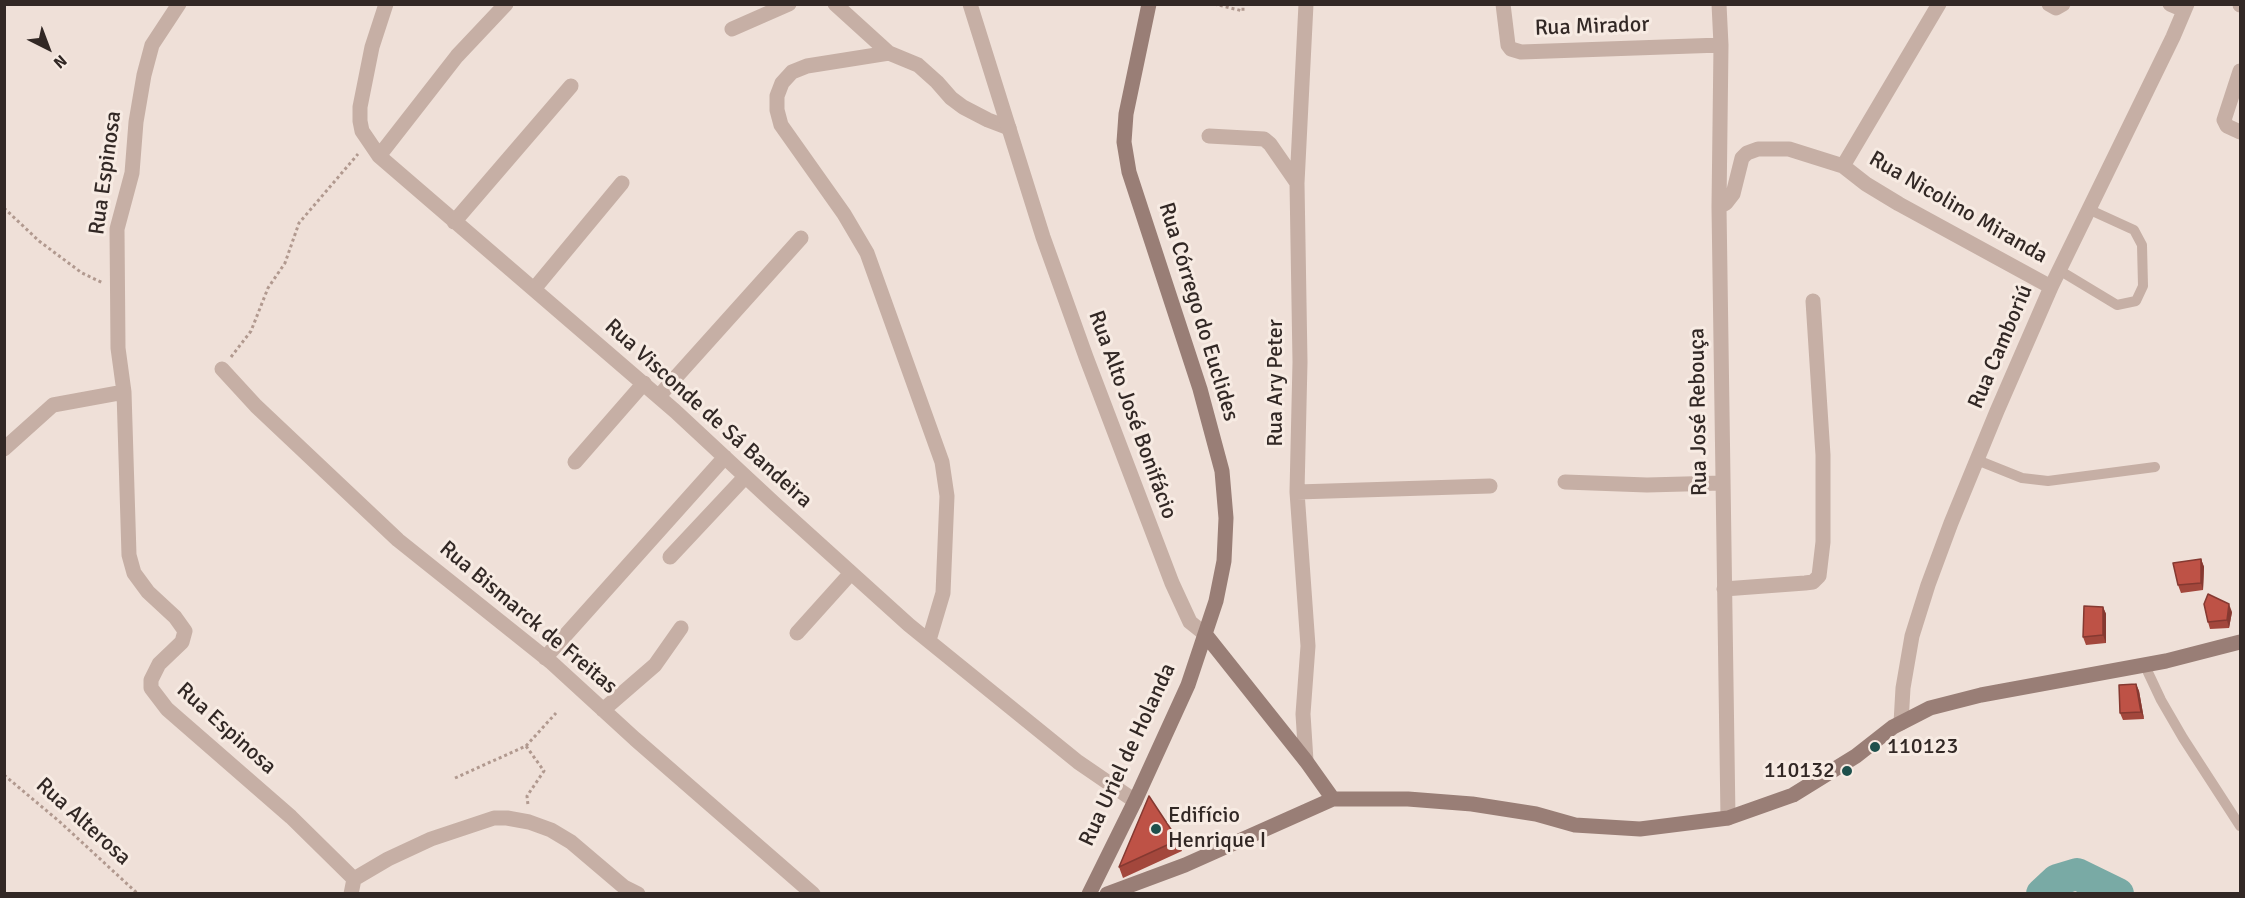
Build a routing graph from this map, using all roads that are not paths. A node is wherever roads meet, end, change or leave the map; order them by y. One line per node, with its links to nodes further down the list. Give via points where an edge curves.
1 (179, 4): 37 (street, Rua Espinosa, via 152,45 136,122 132,173 117,229 118,348)
2 (386, 4): 23 (street, Rua Visconde de Sá Bandeira, via 372,47 360,107 362,131)
3 (506, 4): 23 (street, via 456,56)
4 (789, 4): 15 (street)
5 (835, 4): 17 (street)
6 (970, 4): 20 (street, Rua Alto José Bonifácio)
7 (1149, 4): 54 (main road, Rua Córrego do Euclides, via 1126,114 1124,142 1129,172 1200,389 1222,471 1224,561)
8 (1306, 4): 26 (street, Rua Ary Peter)
9 (1503, 4): 16 (street, Rua Mirador, via 1508,45 1521,52)
10 (1719, 4): 16 (street, Rua José Rebouça)
11 (1939, 4): 24 (street)
12 (2049, 4): 13 (street, via 2056,8)
13 (2063, 4)
14 (2180, 6): 28 (street, Rua Camboriú, via 2145,96)
15 (732, 29)
16 (1721, 45): 27 (street, Rua José Rebouça)
17 (889, 53): 20 (street, via 918,66 963,107); 55 (street, via 807,66 792,72 782,83 777,110 781,125 844,214 867,254 942,462 947,495 943,593)
18 (2241, 71): 21 (street, via 2224,120 2227,126)
19 (571, 86): 29 (street)
20 (1009, 128): 54 (street, Rua Alto José Bonifácio, via 1043,237 1161,555 1190,622)
21 (2241, 132)
22 (1209, 136): 26 (street, via 1264,139)
23 (379, 156): 29 (street, Rua Visconde de Sá Bandeira)
24 (1843, 166): 27 (street, via 1789,149 1758,149 1742,159 1733,194); 32 (street, Rua Nicolino Miranda, via 1899,204)
25 (622, 183): 33 (street)
26 (1297, 183): 48 (street, Rua Ary Peter)
27 (1719, 207): 46 (street, Rua José Rebouça)
28 (2088, 209): 31 (street, Rua Camboriú); 31 (lane, via 2134,230 2142,244 2143,286 2136,301 2117,305)
29 (454, 222): 33 (street, Rua Visconde de Sá Bandeira)
30 (801, 238): 38 (street)
31 (2059, 270): 32 (street, Rua Camboriú)
32 (2051, 287): 41 (street, Rua Camboriú)
33 (534, 289): 36 (street, Rua Visconde de Sá Bandeira)
34 (1813, 301): 51 (street, via 1823,454 1819,576 1813,582)
35 (222, 369): 57 (street, Rua Bismarck de Freitas, via 398,540)
36 (644, 383): 38 (street, Rua Visconde de Sá Bandeira); 42 (street)
37 (124, 392): 39 (street, via 53,405); 66 (street, Rua Espinosa, via 129,555 134,573 148,592 185,631 182,642 159,664 151,688 166,709 291,817)
38 (659, 396): 40 (street, Rua Visconde de Sá Bandeira)
39 (4, 449)
40 (725, 457): 44 (street, Rua Visconde de Sá Bandeira); 57 (street)
41 (1977, 460): 43 (lane, via 2022,478 2048,481); 60 (street, Rua Camboriú, via 1912,636)
42 (575, 462)
43 (2156, 467)
44 (746, 477): 49 (street); 50 (street, Rua Visconde de Sá Bandeira)
45 (1565, 482): 46 (street)
46 (1722, 483): 51 (street, Rua José Rebouça)
47 (1490, 486): 48 (street)
48 (1297, 492): 61 (street, Rua Ary Peter, via 1308,646 1303,714)
49 (670, 557)
50 (851, 573): 53 (street); 55 (street, Rua Visconde de Sá Bandeira)
51 (1724, 589): 64 (street, Rua José Rebouça)
52 (681, 628): 59 (street, via 655,665)
53 (797, 633)
54 (1205, 634): 61 (main road, Rua Alto José Bonifácio); 63 (main road, Rua Uriel de Holanda, via 1188,685)
55 (929, 640): 63 (street, Rua Visconde de Sá Bandeira, via 1078,762)
56 (2241, 642): 58 (main road)
57 (545, 658): 59 (street, Rua Bismarck de Freitas)
58 (2145, 666): 60 (main road, via 1981,695 1930,708); 65 (lane, via 2182,738)
59 (603, 710): 68 (street, Rua Bismarck de Freitas)
60 (1901, 723): 64 (main road, via 1793,795)
61 (1306, 761): 62 (main road, Rua Alto José Bonifácio)
62 (1333, 799): 64 (main road, via 1472,804 1575,825 1640,829); 70 (main road, via 1185,865)
63 (1135, 801): 69 (main road, Rua Uriel de Holanda)
64 (1728, 818)
65 (2241, 826)
66 (352, 886): 67 (street, via 378,864 431,839 494,818 507,818 551,830)
67 (638, 894)
68 (813, 894)
69 (1089, 894)
70 (1107, 894)

